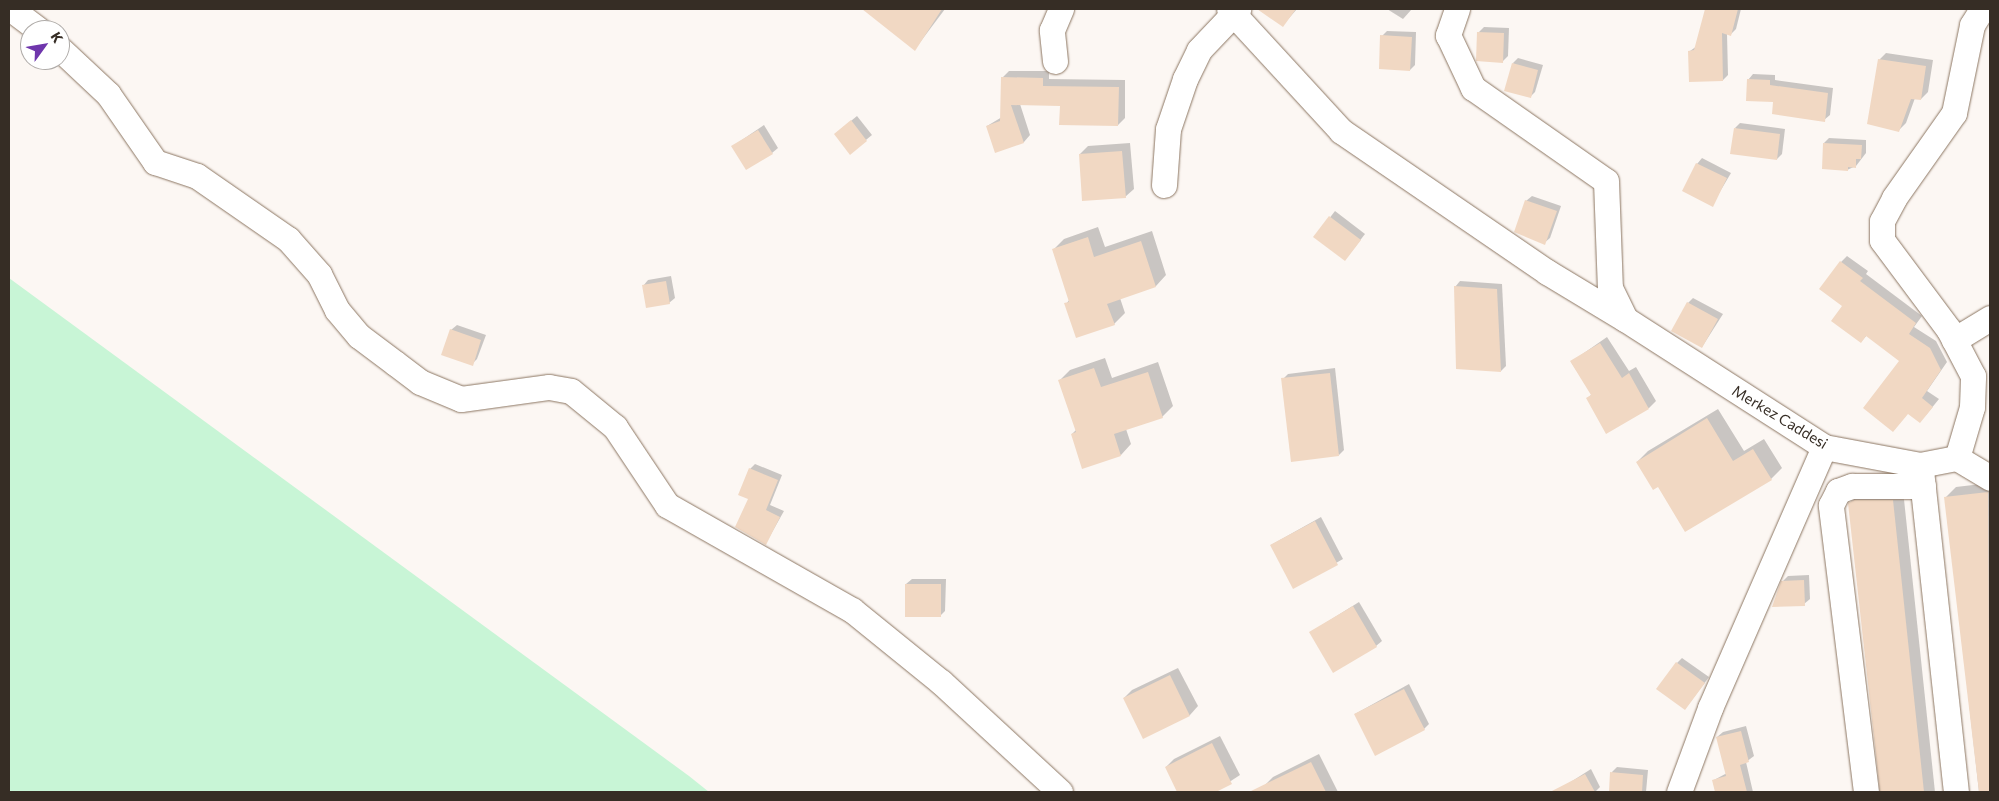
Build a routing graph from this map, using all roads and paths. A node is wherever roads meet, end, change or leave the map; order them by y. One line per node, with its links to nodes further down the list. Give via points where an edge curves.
1 (11, 9): 6 (street)
2 (1061, 9): 8 (street, via 1052,30)
3 (1457, 9): 11 (street, via 1448,35 1473,88 1606,181 1610,288)
4 (1982, 9): 12 (street, via 1972,25 1954,113 1894,198 1882,221 1882,240)
5 (1233, 11): 9 (street, via 1199,50 1185,79 1168,129); 11 (street, Merkez Caddesi, via 1340,132 1547,272)
6 (26, 20)
7 (70, 58): 17 (street, via 108,94 155,162 197,176 288,239 319,274 337,310 360,336 420,382 461,398 549,387 571,391 615,427 653,490 667,505 852,610 941,682)
8 (1055, 61)
9 (1164, 185)
10 (1990, 318): 12 (street)
11 (1625, 319): 13 (street, Merkez Caddesi)
12 (1954, 340): 14 (street, via 1973,376 1972,407)
13 (1824, 447): 15 (street, Merkez Caddesi); 18 (street, via 1710,708)
14 (1956, 458): 15 (street, Merkez Caddesi); 16 (street)
15 (1922, 475): 19 (street, via 1852,486 1838,491 1831,505); 20 (street)
16 (1990, 478)
17 (1060, 792)
18 (1679, 792)
19 (1866, 792)
20 (1956, 792)

